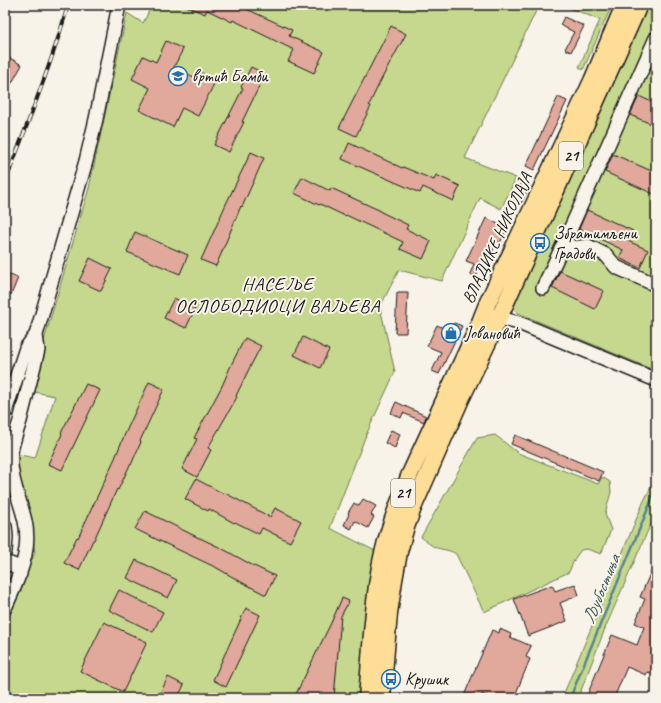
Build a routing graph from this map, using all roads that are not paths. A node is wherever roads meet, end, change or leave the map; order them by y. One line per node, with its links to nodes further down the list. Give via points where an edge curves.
1 (119, 5): 9 (street, via 86,161)
2 (624, 5): 8 (main road, ВЛАДИКЕ НИКОЛАЈА / 21)
3 (639, 5): 8 (main road, ВЛАДИКЕ НИКОЛАЈА / 21)
4 (656, 38): 5 (street)
5 (564, 243): 6 (street, via 575,248 588,246 606,255 616,267); 7 (street)
6 (656, 285)
7 (543, 288)
8 (493, 310): 10 (street); 17 (main road, ВЛАДИКЕ НИКОЛАЈА / 21, via 410,474 391,525 380,566 375,602); 18 (main road, ВЛАДИКЕ НИКОЛАЈА / 21, via 405,530 389,613)
9 (36, 334): 11 (street, via 26,348); 15 (street, via 38,350 11,453 14,486 27,532 26,553)
10 (653, 377)
11 (5, 412)
12 (5, 526): 13 (street)
13 (5, 551)
14 (5, 563): 15 (street, via 15,566)
15 (20, 574): 16 (street)
16 (5, 608)
17 (367, 698)
18 (382, 698)

